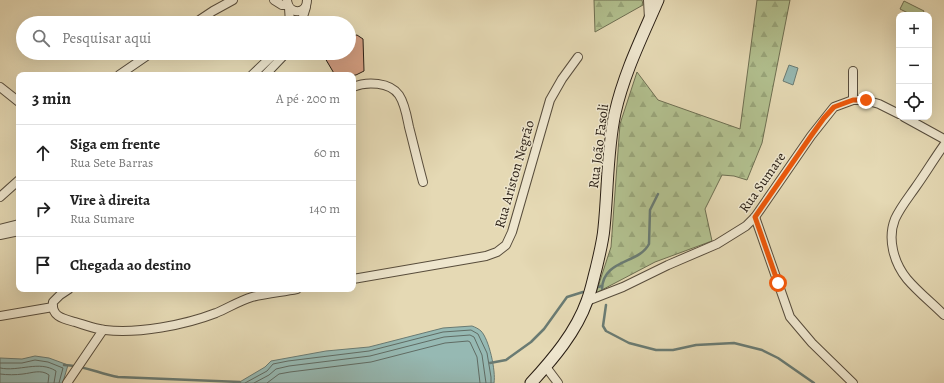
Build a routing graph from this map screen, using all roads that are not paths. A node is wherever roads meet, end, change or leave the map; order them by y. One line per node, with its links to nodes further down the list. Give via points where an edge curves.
1 (233, 0): 7 (street)
2 (274, 0): 6 (street, via 282,5)
3 (648, 0): 10 (street)
4 (658, 0): 10 (main road, Rua João Fasoli)
5 (308, 2): 6 (street, via 302,11 298,12 292,10); 9 (street)
6 (288, 4): 8 (street)
7 (206, 16)
8 (289, 16)
9 (303, 16)
10 (649, 21): 40 (main road, Rua João Fasoli, via 628,68 615,114 604,230)
11 (578, 57): 37 (street, Rua Ariston Negrão, via 550,100 517,217 506,245 486,256)
12 (141, 60): 17 (street)
13 (268, 60): 15 (street)
14 (280, 60): 20 (street)
15 (259, 68): 18 (street); 19 (street)
16 (852, 71): 24 (street)
17 (123, 72)
18 (255, 72)
19 (263, 72)
20 (269, 72)
21 (356, 86): 29 (street, via 382,84 399,95)
22 (0, 87): 23 (street)
23 (16, 100)
24 (853, 100): 25 (street, Rua Sumare, via 866,100); 32 (street, Rua Sumare, via 834,107 824,118)
25 (896, 112)
26 (909, 120): 27 (street)
27 (944, 139)
28 (944, 145): 43 (street, via 895,219 892,244 894,256 907,279)
29 (423, 182)
30 (16, 183): 31 (street)
31 (0, 197)
32 (755, 217): 40 (street, Rua Sumare, via 746,226 717,244 624,287); 49 (street, via 790,317 812,343)
33 (16, 225): 34 (street)
34 (0, 229)
35 (16, 231): 36 (street)
36 (0, 235)
37 (356, 278)
38 (65, 292): 41 (street, via 56,298)
39 (279, 292): 44 (street, via 254,296 217,313 189,322 146,330)
40 (587, 301): 45 (main road, Rua João Fasoli, via 572,331)
41 (53, 307): 42 (street); 44 (street, via 60,318)
42 (0, 316)
43 (944, 316)
44 (103, 330): 46 (street)
45 (546, 367): 47 (main road, Rua João Fasoli); 48 (street)
46 (67, 383)
47 (531, 383)
48 (558, 383)
49 (853, 383)

